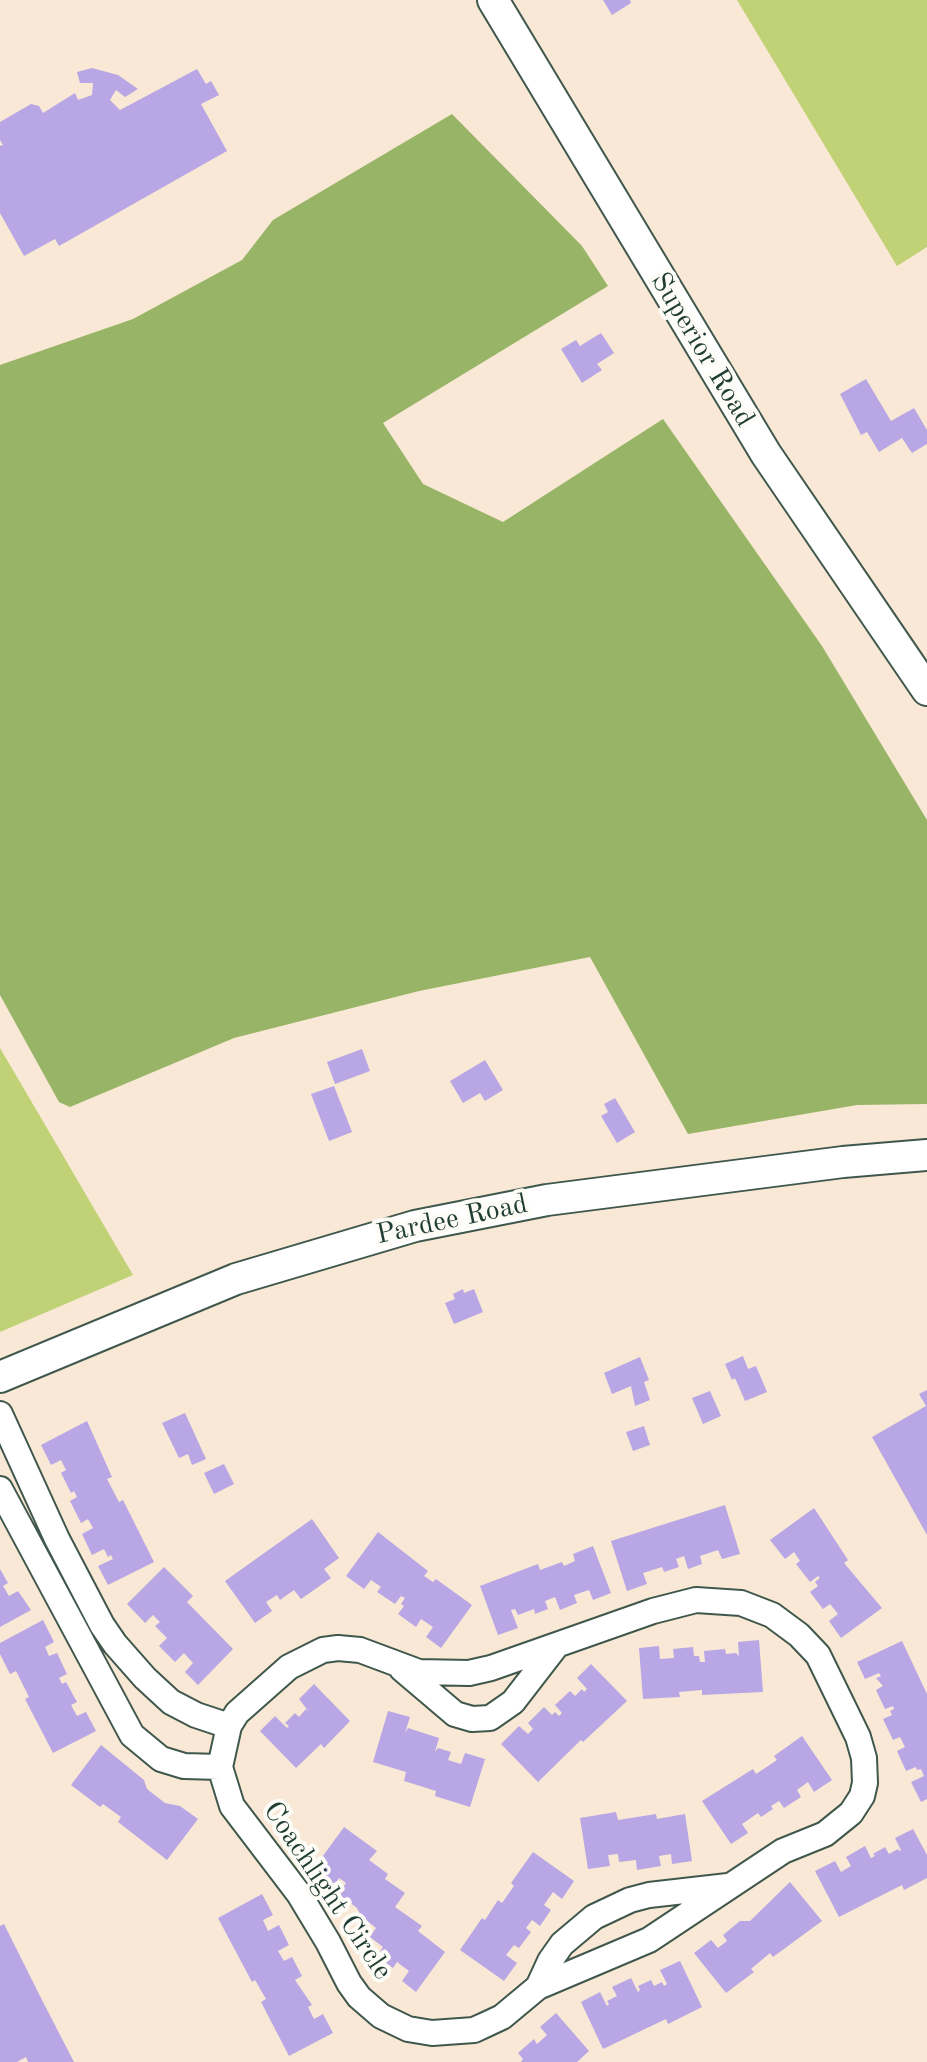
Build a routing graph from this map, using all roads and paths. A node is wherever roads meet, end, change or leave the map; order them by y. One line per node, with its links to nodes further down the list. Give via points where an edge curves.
1 (493, 0): 2 (main road, Superior Road, via 766,454)
2 (927, 690)
3 (927, 1155): 4 (main road, Pardee Road, via 547,1200 415,1226 236,1279)
4 (0, 1377)
5 (0, 1414): 9 (street, via 57,1539 115,1644 171,1702)
6 (0, 1489): 10 (street, via 132,1735 161,1759)
7 (557, 1645): 8 (street, Coachlight Circle, via 469,1673 419,1672); 8 (street, Coachlight Circle, via 513,1702 490,1718 455,1714); 11 (street, Coachlight Circle, via 674,1604 714,1600 772,1615 818,1655 861,1748 866,1769 862,1796 835,1828 783,1851)
8 (398, 1665): 9 (street, Coachlight Circle, via 360,1650 323,1650 289,1667)
9 (229, 1726): 10 (street, Coachlight Circle)
10 (220, 1767): 12 (street, Coachlight Circle, via 232,1806 299,1894 349,1983 381,2016 432,2033 474,2030 502,2017)
11 (731, 1885): 12 (street, Coachlight Circle, via 649,1940); 12 (street, Coachlight Circle, via 649,1895 594,1917 562,1944)
12 (538, 1987)

